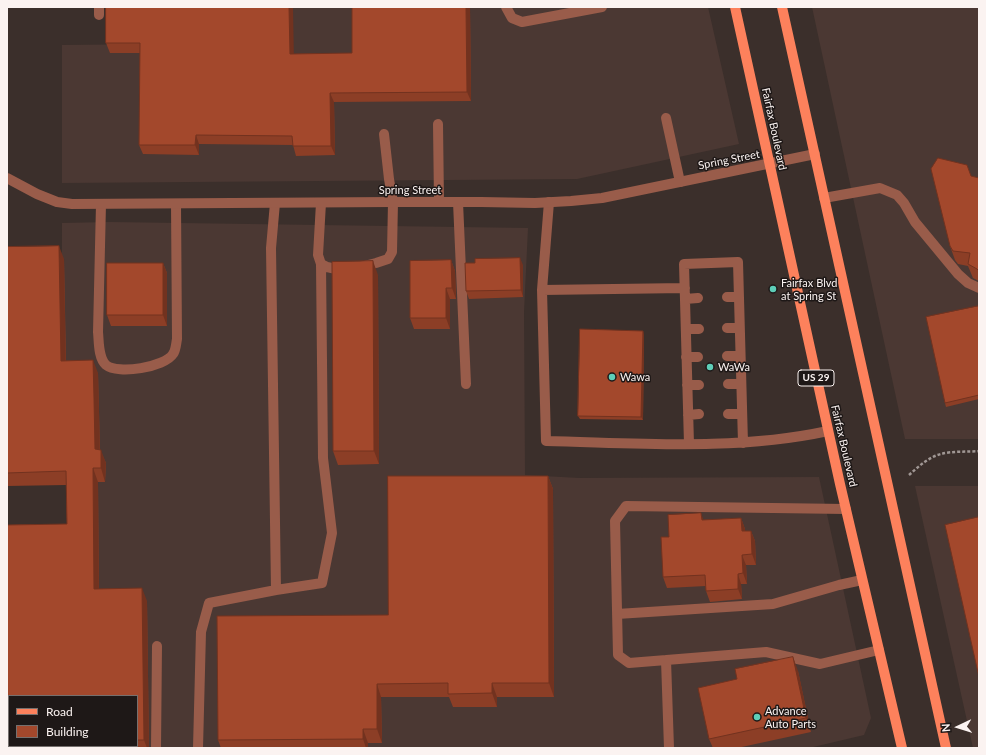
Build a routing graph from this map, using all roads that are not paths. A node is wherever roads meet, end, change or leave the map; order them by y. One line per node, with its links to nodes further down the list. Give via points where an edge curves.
1 (506, 7): 2 (street, via 512,18 522,22)
2 (602, 7)
3 (735, 7): 9 (main road, Fairfax Boulevard / US 29)
4 (782, 7): 8 (main road)
5 (666, 118): 11 (street)
6 (438, 124): 15 (street)
7 (384, 134): 14 (street)
8 (814, 154): 9 (street, Spring Street); 12 (main road)
9 (769, 164): 11 (street, Spring Street); 46 (main road, Fairfax Boulevard / US 29)
10 (7, 178): 19 (street, Spring Street, via 57,202)
11 (680, 182): 17 (street, Spring Street, via 602,198)
12 (824, 198): 23 (street, via 880,188 897,195 958,274); 60 (main road)
13 (321, 202): 14 (street, Spring Street); 18 (street, Spring Street); 21 (street, via 318,255)
14 (393, 202): 15 (street, Spring Street); 21 (street, via 392,252 388,258 364,266 336,269)
15 (440, 202): 16 (street, Spring Street)
16 (458, 202): 17 (street, Spring Street); 37 (street)
17 (549, 202): 24 (street)
18 (275, 203): 20 (street, Spring Street); 51 (street, via 271,248)
19 (102, 204): 20 (street, Spring Street); 20 (street, via 99,349 106,365 136,369 157,364 174,354 177,339)
20 (176, 204)
21 (322, 264): 51 (street, via 323,458 332,533 322,583)
22 (685, 288): 24 (street); 26 (street, via 684,264 738,262); 28 (street)
23 (979, 288)
24 (542, 290): 48 (street, via 546,441)
25 (727, 297): 26 (street)
26 (739, 297): 30 (street)
27 (698, 298): 28 (street)
28 (685, 299): 31 (street)
29 (727, 328): 30 (street)
30 (739, 328): 34 (street)
31 (686, 329): 32 (street); 36 (street)
32 (698, 329)
33 (727, 356): 34 (street)
34 (740, 356): 39 (street)
35 (698, 357): 36 (street)
36 (686, 358): 40 (street)
37 (466, 384)
38 (728, 384): 39 (street)
39 (741, 384): 44 (street)
40 (687, 385): 41 (street); 45 (street)
41 (699, 385)
42 (699, 414): 45 (street)
43 (728, 414): 44 (street)
44 (742, 414): 47 (street)
45 (688, 415): 48 (street)
46 (828, 431): 47 (street); 49 (main road, Fairfax Boulevard / US 29)
47 (743, 443): 48 (street)
48 (689, 444)
49 (846, 509): 50 (main road, Fairfax Boulevard / US 29); 52 (street, via 626,506 615,521)
50 (862, 580): 52 (street, via 773,604); 54 (main road, Fairfax Boulevard / US 29)
51 (276, 590): 57 (street, via 209,603 201,632)
52 (617, 614): 55 (street, via 618,655 629,663)
53 (157, 646): 56 (street)
54 (879, 650): 55 (street, via 820,664 766,652); 59 (main road, Fairfax Boulevard / US 29)
55 (666, 660): 58 (street)
56 (156, 748)
57 (198, 748)
58 (669, 748)
59 (902, 748)
60 (946, 748)

